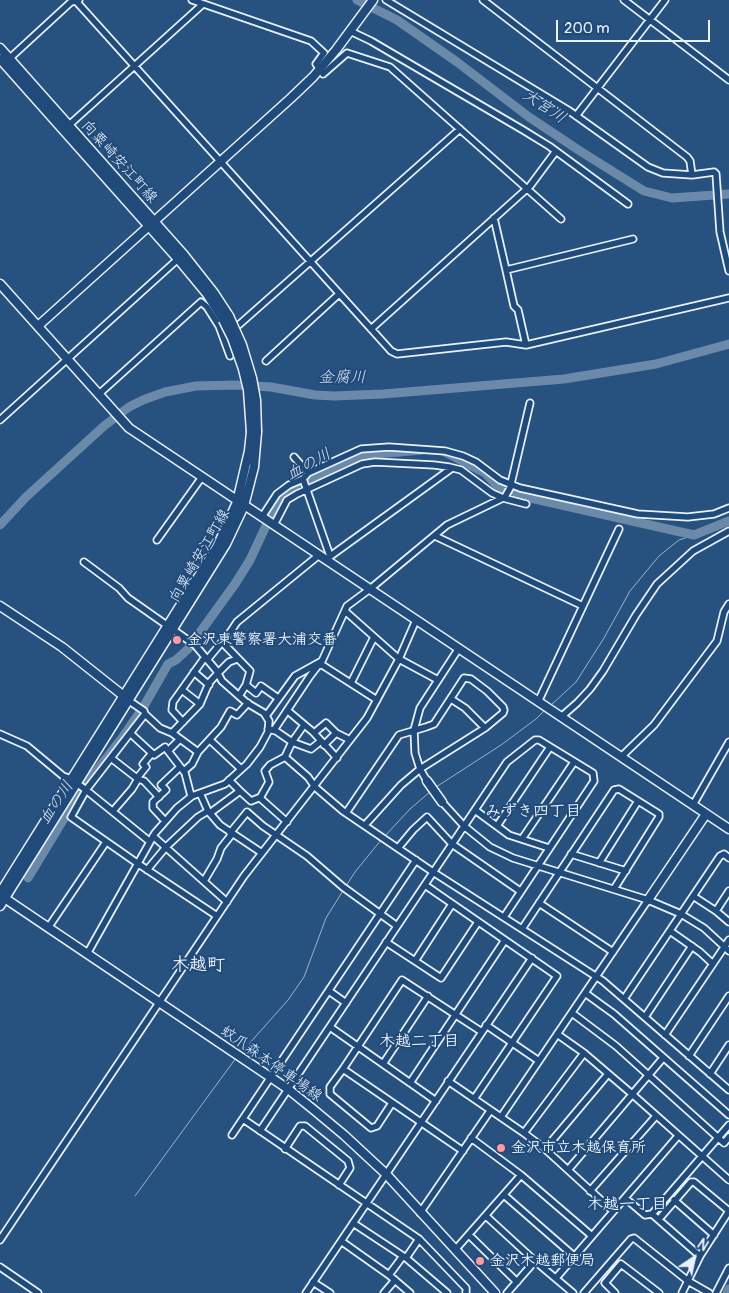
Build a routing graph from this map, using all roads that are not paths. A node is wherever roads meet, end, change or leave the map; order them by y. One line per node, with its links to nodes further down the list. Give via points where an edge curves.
1 (77, 0): 13 (street); 14 (street)
2 (192, 0): 8 (street)
3 (373, 0): 10 (main road)
4 (386, 0): 18 (street)
5 (483, 0): 17 (street)
6 (624, 0): 9 (street)
7 (665, 0): 9 (street)
8 (203, 4): 14 (street); 15 (street, via 311,41 324,53 316,64)
9 (650, 20): 16 (street); 17 (street)
10 (350, 30): 15 (main road); 21 (street)
11 (0, 48): 13 (main road, 向粟崎安江町線)
12 (0, 59): 28 (main road, 向粟崎安江町線)
13 (9, 59): 19 (main road, 向粟崎安江町線)
14 (134, 66): 19 (street); 22 (street)
15 (319, 70): 20 (street, via 323,74 347,53 390,67); 22 (main road)
16 (729, 80)
17 (597, 88): 18 (street); 23 (street, via 687,157)
18 (576, 116): 23 (street, via 648,167 663,173)
19 (68, 126): 28 (main road, 向粟崎安江町線)
20 (460, 129): 24 (street); 31 (street)
21 (556, 151): 24 (street); 25 (street)
22 (221, 162): 28 (main road); 31 (street)
23 (692, 175): 33 (street, via 716,174 720,232)
24 (527, 189): 26 (street); 27 (street)
25 (628, 204)
26 (494, 218): 32 (street); 39 (street)
27 (561, 219)
28 (151, 224): 30 (main road, 向粟崎安江町線); 37 (main road, 向粟崎安江町線, via 201,276); 38 (main road)
29 (633, 239): 32 (street)
30 (178, 259): 37 (main road, 向粟崎安江町線); 43 (street)
31 (311, 262): 35 (street); 40 (street)
32 (506, 270): 41 (street)
33 (729, 271)
34 (0, 284): 38 (main road)
35 (340, 294): 39 (street); 44 (street)
36 (729, 298): 41 (street)
37 (226, 318): 56 (main road, 向粟崎安江町線, bridge, via 242,345 256,400 254,466)
38 (38, 326): 43 (main road)
39 (371, 329): 41 (street, via 397,354 506,342)
40 (224, 338): 42 (street); 45 (street, via 201,302)
41 (526, 345)
42 (230, 356)
43 (68, 359): 45 (main road); 47 (street)
44 (266, 361)
45 (98, 394): 51 (main road, via 129,428)
46 (530, 403): 53 (street)
47 (0, 420)
48 (294, 457): 50 (street)
49 (452, 468): 54 (street, via 375,462 362,464); 55 (street); 65 (street)
50 (308, 473): 52 (street); 53 (street, via 361,449 389,447 446,451 463,456)
51 (202, 477): 56 (main road); 64 (street)
52 (303, 479): 54 (street); 59 (street, via 277,494)
53 (511, 486): 55 (street); 58 (street, via 638,514 688,517 714,514)
54 (307, 489): 60 (street, via 287,500); 65 (street)
55 (504, 498): 57 (street); 63 (street, via 447,525)
56 (240, 504): 59 (main road); 73 (main road, 向粟崎安江町線, via 226,544)
57 (526, 504)
58 (729, 508)
59 (262, 517): 60 (main road)
60 (274, 525): 65 (main road)
61 (619, 529): 70 (street)
62 (729, 531): 99 (street, via 693,551 656,584 590,689)
63 (435, 536): 67 (street); 70 (street)
64 (156, 540)
65 (325, 557): 67 (main road); 75 (street, via 237,622)
66 (84, 562): 73 (street)
67 (370, 589): 71 (street, via 347,606); 72 (main road)
68 (729, 604): 121 (street, via 717,641 654,725)
69 (0, 606): 89 (main road, via 62,647)
70 (583, 606): 94 (street)
71 (345, 612): 74 (street); 80 (street)
72 (416, 620): 76 (main road); 79 (street)
73 (170, 627): 77 (street, via 192,643); 89 (main road, 向粟崎安江町線)
74 (374, 637): 79 (street); 84 (street)
75 (222, 642): 77 (street); 78 (street)
76 (459, 648): 83 (street); 94 (main road)
77 (205, 658): 81 (street); 82 (street)
78 (237, 659): 82 (street); 86 (street, via 250,671)
79 (399, 659): 83 (street); 92 (street)
80 (320, 663): 84 (street); 90 (street, via 294,676); 97 (street)
81 (194, 672): 85 (street); 87 (street)
82 (218, 673): 85 (street); 88 (street)
83 (438, 680): 104 (street, via 420,708)
84 (351, 683): 92 (street)
85 (209, 685): 95 (street)
86 (246, 685): 88 (street); 90 (street, via 256,693 261,686)
87 (182, 690): 95 (street); 100 (street, via 172,710)
88 (239, 696): 93 (street)
89 (126, 698): 96 (street); 131 (main road, 向粟崎安江町線)
90 (278, 698): 98 (street)
91 (450, 699): 102 (street, via 465,708); 102 (street, via 467,677 487,691 504,710); 104 (street, via 434,724)
92 (378, 700): 112 (street)
93 (248, 703): 98 (street); 111 (street, via 237,715 230,711)
94 (541, 703): 99 (main road)
95 (200, 704): 100 (street)
96 (143, 711): 106 (street); 107 (street, via 160,728)
97 (288, 711): 101 (street); 103 (street)
98 (266, 716): 103 (street)
99 (561, 717): 121 (main road)
100 (183, 722): 107 (street)
101 (304, 725): 108 (street); 113 (street)
102 (485, 728): 127 (street)
103 (271, 730): 113 (street); 125 (street)
104 (414, 730): 127 (street, via 415,753); 147 (street, via 398,735)
105 (336, 732): 108 (street, via 326,723); 112 (street); 115 (street)
106 (130, 733): 119 (street); 122 (street)
107 (172, 733): 110 (street)
108 (314, 733): 115 (street)
109 (0, 734): 131 (street, via 27,746)
110 (180, 739): 117 (street); 118 (street)
111 (210, 740): 118 (street); 125 (street)
112 (350, 740): 123 (street)
113 (292, 742): 115 (street, via 311,749); 120 (street)
114 (729, 742): 142 (street)
115 (322, 743): 123 (street)
116 (550, 747): 124 (street); 143 (street, via 535,740 507,762); 153 (street)
117 (168, 751): 119 (street, via 165,747 154,755); 126 (street)
118 (198, 752): 126 (street, via 192,764)
119 (152, 753): 128 (street)
120 (285, 757): 132 (street); 138 (street, via 265,771 269,782)
121 (621, 757): 142 (main road)
122 (111, 758): 128 (street); 133 (street)
123 (337, 758): 132 (street)
124 (574, 762): 158 (street); 164 (street, via 593,773 594,781)
125 (241, 768): 129 (street)
126 (182, 769): 136 (street); 137 (street, via 161,785 166,790)
127 (420, 769): 130 (street); 151 (street, via 401,784)
128 (137, 778): 137 (street); 144 (street)
129 (229, 780): 134 (street); 135 (street)
130 (427, 781): 141 (main road)
131 (75, 782): 133 (street); 181 (main road, 向粟崎安江町線)
132 (315, 787): 147 (street); 150 (street)
133 (86, 790): 144 (street); 159 (street, via 71,817)
134 (240, 791): 139 (street); 145 (street)
135 (200, 794): 136 (street); 145 (street)
136 (191, 796): 149 (street)
137 (159, 797): 149 (street, via 153,802 153,808)
138 (261, 797): 139 (street); 150 (street)
139 (251, 801): 146 (street)
140 (638, 801): 166 (street, via 616,789); 169 (street); 173 (street, via 659,817)
141 (442, 802): 152 (street)
142 (693, 805): 148 (main road)
143 (475, 810): 152 (street); 153 (street)
144 (113, 811): 160 (street)
145 (209, 812): 155 (street); 162 (street, via 198,817)
146 (247, 812): 155 (street); 156 (street)
147 (346, 813): 151 (street)
148 (706, 814): 154 (main road); 183 (main road)
149 (165, 820): 157 (street)
150 (287, 822): 156 (street)
151 (365, 825): 163 (street)
152 (464, 826): 161 (street); 171 (street, via 490,847)
153 (497, 826): 158 (street)
154 (729, 829)
155 (231, 834): 165 (street); 176 (street)
156 (278, 834): 165 (street); 189 (street)
157 (153, 836): 160 (street); 162 (street)
158 (522, 839): 164 (street)
159 (106, 842): 170 (street); 196 (street)
160 (149, 842): 170 (street)
161 (452, 844): 163 (street, via 427,818); 174 (street); 179 (street)
162 (166, 847): 172 (street); 176 (street)
163 (398, 848): 168 (street)
164 (549, 848): 171 (street)
165 (262, 854): 184 (street)
166 (571, 854): 169 (street); 175 (street)
167 (729, 858): 182 (street, via 724,854 720,856)
168 (416, 860): 174 (street); 189 (street)
169 (599, 862): 173 (street)
170 (137, 864): 172 (street); 205 (street)
171 (537, 866): 175 (street); 179 (street)
172 (147, 870): 191 (street)
173 (626, 871): 178 (street)
174 (433, 872): 177 (street); 192 (street)
175 (558, 872): 178 (street); 185 (street)
176 (204, 881): 184 (street)
177 (425, 885): 186 (street); 195 (street)
178 (614, 889): 183 (street)
179 (520, 891): 192 (street)
180 (729, 891): 188 (street)
181 (2, 895): 187 (main road, 向粟崎安江町線); 196 (main road, 蚊爪森本停車場線)
182 (693, 896): 188 (street); 190 (street)
183 (648, 900): 190 (street); 204 (street)
184 (227, 902): 191 (street)
185 (539, 903): 197 (street); 204 (street)
186 (452, 904): 193 (street); 207 (street)
187 (0, 906)
188 (716, 911): 194 (street)
189 (379, 914): 195 (street); 210 (street)
190 (681, 914): 198 (street); 203 (street)
191 (217, 916): 216 (street)
192 (504, 917): 197 (street)
193 (478, 922): 199 (street); 207 (street, via 441,978)
194 (729, 922)
195 (397, 926): 201 (street)
196 (48, 928): 205 (main road, 蚊爪森本停車場線)
197 (522, 929): 209 (street)
198 (670, 930): 202 (street); 214 (street)
199 (505, 940): 206 (street); 218 (street)
200 (729, 940): 203 (street)
201 (386, 942): 207 (street); 215 (street)
202 (692, 946): 208 (street); 219 (street)
203 (727, 948): 208 (street)
204 (613, 952): 209 (street)
205 (87, 954): 216 (main road, 蚊爪森本停車場線)
206 (532, 958): 220 (street); 225 (street, via 557,976)
207 (415, 961)
208 (713, 964): 224 (street)
209 (596, 977): 211 (street); 214 (street)
210 (329, 990): 215 (street); 237 (street)
211 (585, 993): 217 (street); 230 (street)
212 (428, 996): 218 (street); 227 (street, via 405,980 400,981); 232 (street)
213 (729, 996): 229 (street)
214 (624, 999): 219 (street)
215 (346, 1002): 221 (street)
216 (159, 1003): 237 (main road, 蚊爪森本停車場線); 286 (street)
217 (572, 1013): 223 (street); 236 (street)
218 (456, 1014): 222 (street); 239 (street)
219 (645, 1017): 224 (street)
220 (486, 1025): 222 (street); 225 (street)
221 (330, 1027): 227 (street); 240 (street)
222 (482, 1032): 238 (street)
223 (558, 1034): 228 (street); 231 (street)
224 (665, 1035): 229 (street)
225 (512, 1042): 231 (street); 243 (street)
226 (729, 1046): 235 (street)
227 (357, 1047): 232 (street); 233 (street)
228 (584, 1053): 234 (street); 254 (street)
229 (689, 1056): 235 (street)
230 (663, 1058): 236 (street); 247 (street)
231 (539, 1061): 249 (street)
232 (383, 1064): 239 (street)
233 (343, 1069): 245 (street); 245 (street, via 330,1086 330,1094 371,1128 377,1126)
234 (608, 1074): 242 (street); 262 (street)
235 (710, 1074): 241 (street)
236 (648, 1075): 242 (street); 259 (street)
237 (271, 1078): 240 (main road, 蚊爪森本停車場線); 250 (street)
238 (448, 1081): 243 (street); 244 (street)
239 (410, 1083): 244 (street)
240 (288, 1089): 253 (street); 266 (main road, 蚊爪森本停車場線)
241 (729, 1090)
242 (632, 1094): 248 (street); 265 (street)
243 (474, 1099): 246 (street)
244 (436, 1100): 251 (street)
245 (392, 1103): 251 (street)
246 (490, 1111): 249 (street); 258 (street)
247 (729, 1115)
248 (656, 1116): 256 (street); 270 (street)
249 (502, 1117): 254 (street)
250 (243, 1119): 253 (street); 255 (street)
251 (422, 1122): 263 (street); 266 (street)
252 (729, 1125): 259 (street)
253 (260, 1131): 261 (street)
254 (524, 1133): 262 (street)
255 (232, 1135)
256 (678, 1136): 264 (street); 272 (street)
257 (729, 1137): 260 (street)
258 (471, 1138): 263 (street); 267 (street)
259 (718, 1138): 260 (street); 264 (street)
260 (727, 1145)
261 (285, 1148): 269 (street); 269 (street, via 300,1126 305,1126 348,1162 349,1170)
262 (545, 1149): 265 (street)
263 (462, 1151): 277 (street)
264 (702, 1157): 268 (street); 278 (street)
265 (568, 1170): 270 (street)
266 (386, 1174): 274 (street); 277 (main road, 蚊爪森本停車場線)
267 (521, 1175): 271 (street); 284 (street)
268 (729, 1180)
269 (339, 1185): 274 (street)
270 (590, 1191): 276 (street)
271 (504, 1195): 279 (street); 289 (street)
272 (625, 1198): 276 (street); 278 (street, via 645,1215)
273 (674, 1200): 275 (street, via 689,1183 694,1182); 280 (street); 283 (street)
274 (366, 1203): 281 (street); 285 (street)
275 (729, 1211): 283 (street)
276 (613, 1212): 284 (street)
277 (420, 1213): 288 (main road, 蚊爪森本停車場線)
278 (652, 1214): 280 (street)
279 (486, 1216): 282 (street); 292 (street)
280 (659, 1219): 290 (street)
281 (353, 1223): 287 (street); 291 (street)
282 (469, 1235): 288 (street); 300 (street)
283 (714, 1235): 290 (street)
284 (592, 1236): 289 (street)
285 (420, 1239): 291 (street); 308 (street, via 466,1288)
286 (0, 1240)
287 (340, 1241): 295 (street); 299 (street)
288 (455, 1250): 309 (main road, 蚊爪森本停車場線)
289 (574, 1256): 297 (street)
290 (700, 1256): 298 (street)
291 (404, 1257): 295 (street); 307 (street)
292 (535, 1262): 297 (street); 300 (street)
293 (0, 1267): 302 (street)
294 (729, 1268): 317 (street)
295 (392, 1277): 305 (street); 306 (street)
296 (598, 1277): 298 (street, via 634,1238); 301 (street); 312 (street)
297 (556, 1278): 311 (street)
298 (688, 1281): 315 (street); 316 (street)
299 (313, 1282): 303 (street); 304 (street)
300 (518, 1282): 310 (street)
301 (605, 1283): 313 (street); 314 (street, via 621,1264)
302 (38, 1293)
303 (306, 1293)
304 (330, 1293)
305 (384, 1293)
306 (410, 1293)
307 (447, 1293)
308 (466, 1293)
309 (495, 1293)
310 (508, 1293)
311 (573, 1293)
312 (584, 1293)
313 (615, 1293)
314 (659, 1293)
315 (682, 1293)
316 (710, 1293)
317 (716, 1293)

